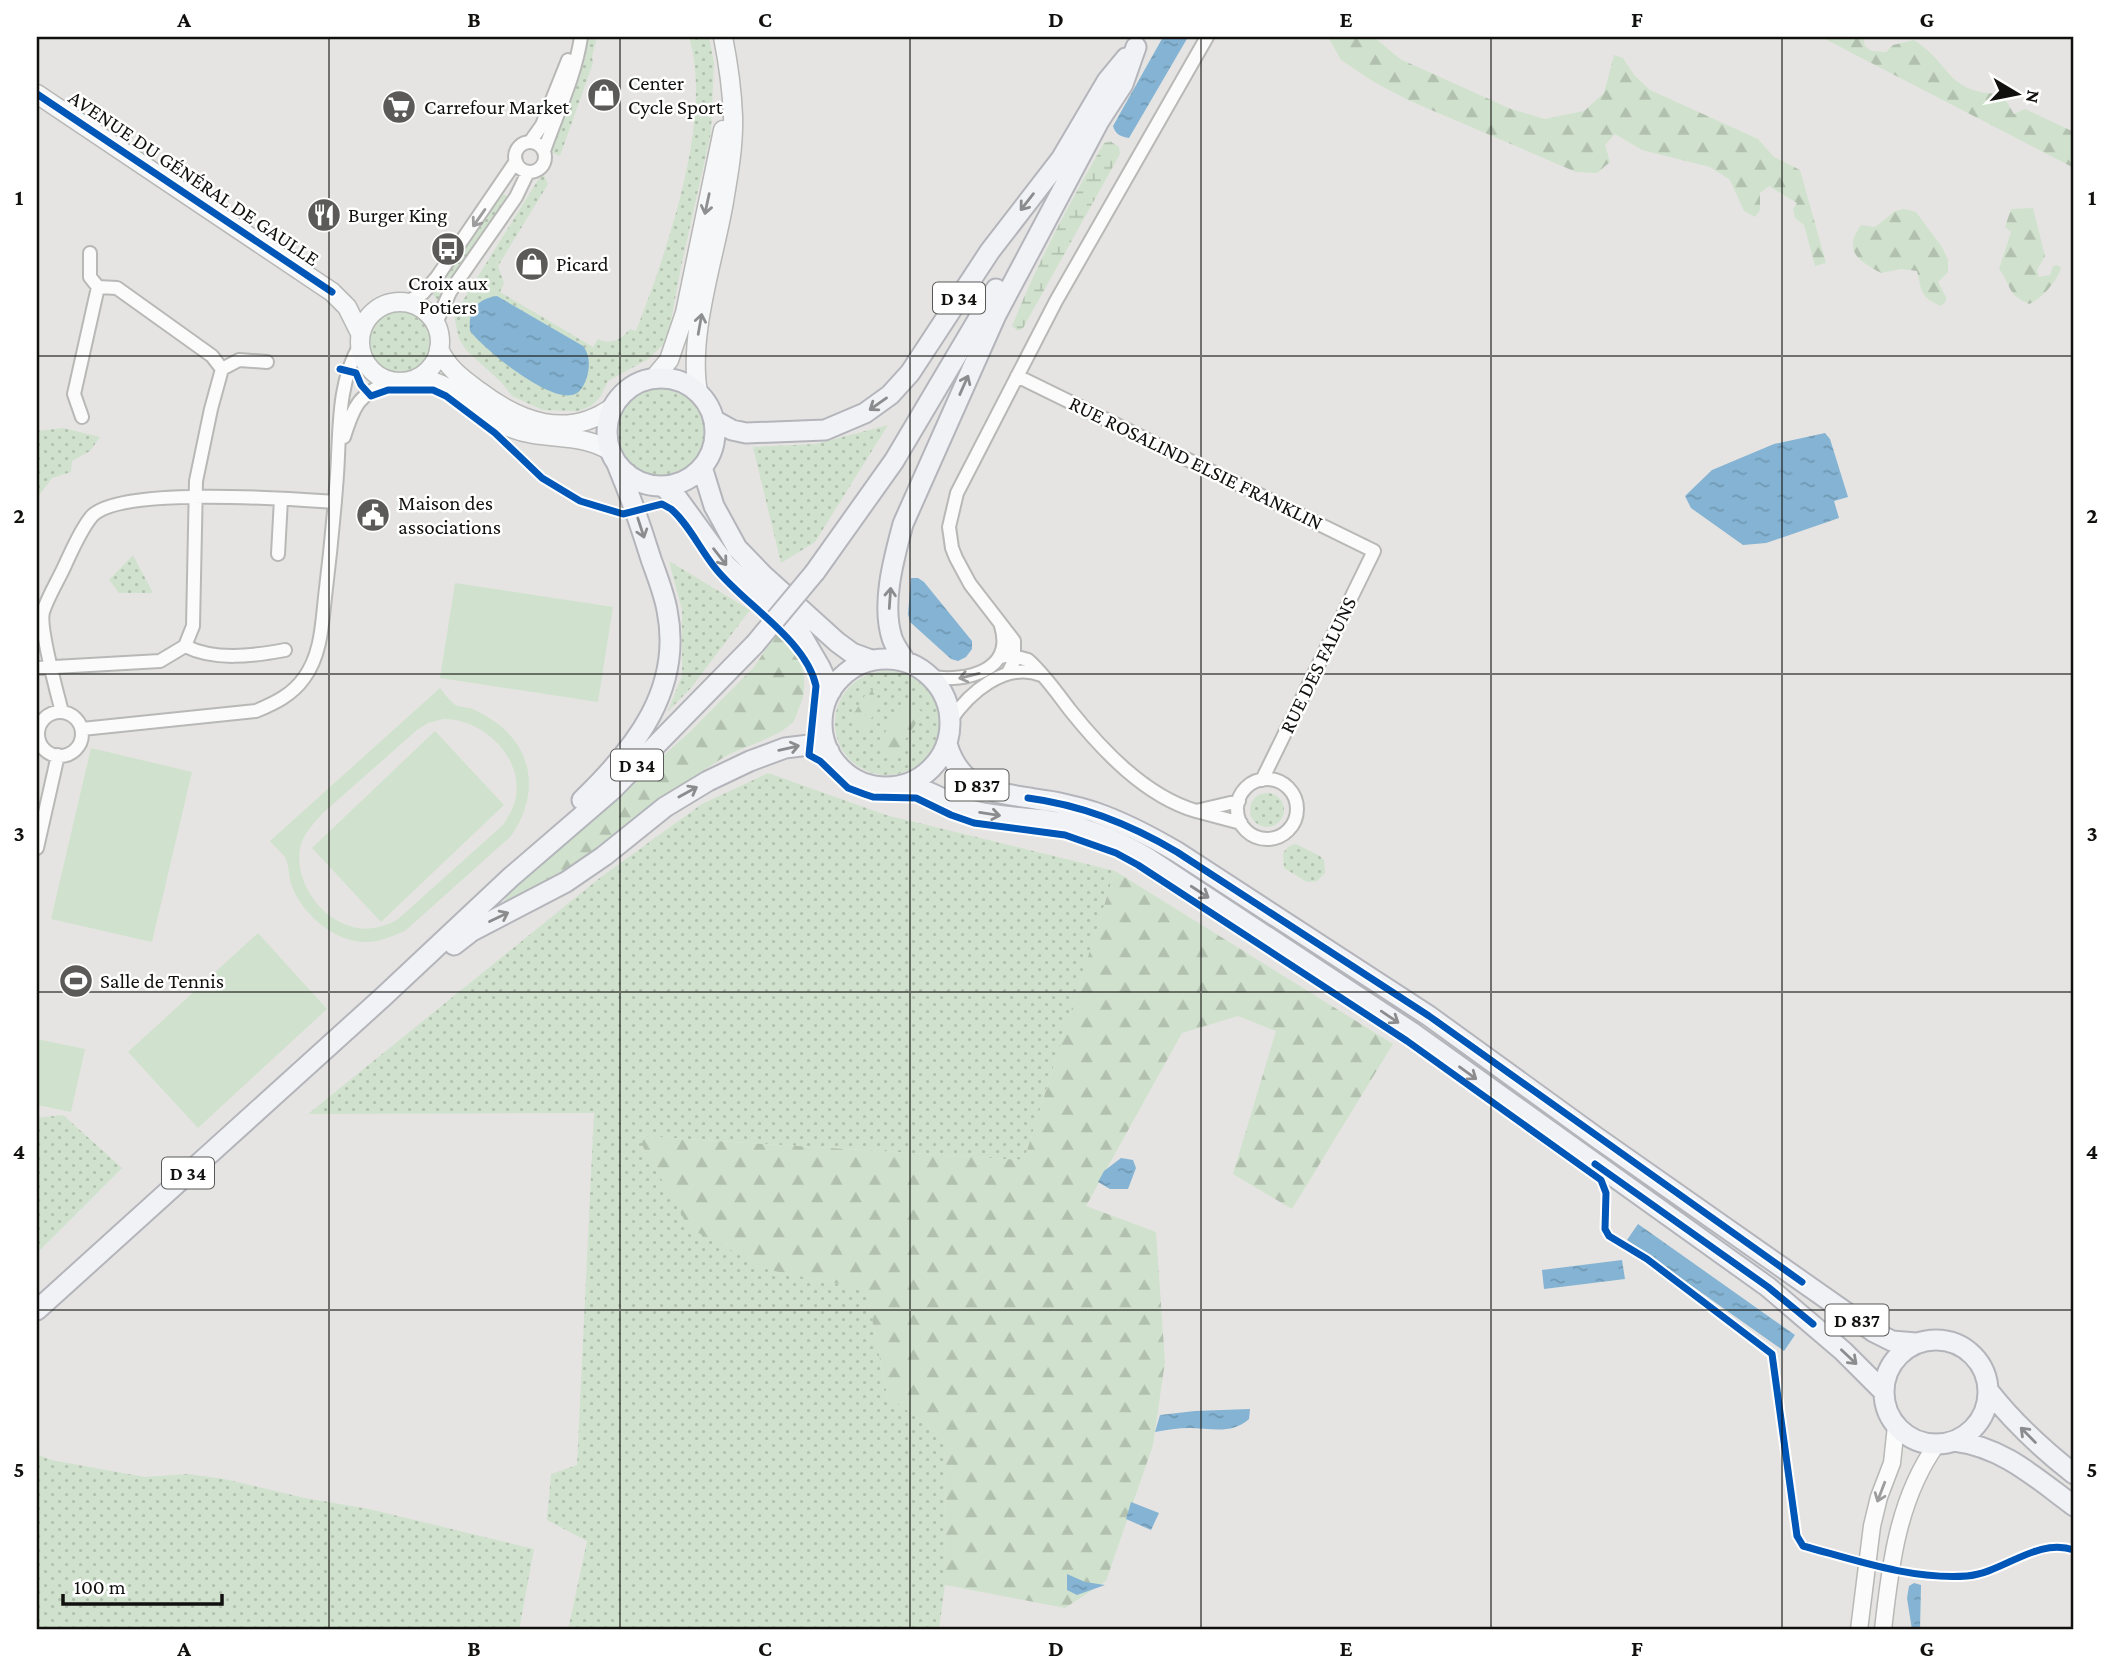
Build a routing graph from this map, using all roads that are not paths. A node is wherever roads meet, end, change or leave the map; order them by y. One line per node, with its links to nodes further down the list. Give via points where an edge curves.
1 (579, 37): 7 (street, via 542,125); 8 (street, via 568,86)
2 (723, 37): 5 (main road)
3 (1207, 37): 21 (street)
4 (1139, 42): 28 (main road, D 34, one-way to 28, via 1107,81 1061,159 990,251 890,396 825,430 746,433); 44 (main road, one-way to 4, via 891,636 889,609 903,524 996,315 1123,83); 64 (main road, D 34, bridge, via 925,411 815,572 755,644 612,790)
5 (729, 89): 23 (main road, one-way to 23, via 685,313 669,360); 25 (main road, one-way to 5, via 694,362 732,139)
6 (37, 93): 13 (main road, AVENUE DU GÉNÉRAL DE GAULLE)
7 (530, 142): 8 (street); 9 (street, via 518,148)
8 (544, 151): 10 (street, via 541,167)
9 (516, 161): 10 (street); 14 (street, one-way to 14, via 437,278)
10 (528, 172): 16 (street, via 450,292)
11 (90, 253): 12 (street, via 90,276)
12 (98, 287): 20 (street, via 117,288 212,356); 27 (street, via 75,394)
13 (332, 292): 15 (main road, AVENUE DU GÉNÉRAL DE GAULLE); 17 (main road, AVENUE DU GÉNÉRAL DE GAULLE, via 347,307)
14 (407, 302): 15 (main road); 16 (main road, via 424,309)
15 (377, 308): 17 (main road)
16 (436, 323): 18 (main road)
17 (360, 339): 24 (main road, via 370,368); 31 (street, via 343,396)
18 (439, 349): 22 (main road, via 432,366); 26 (main road, via 464,381 524,418 575,424)
19 (267, 362): 20 (street, via 239,360)
20 (222, 369): 33 (street)
21 (1017, 376): 36 (street, RUE ROSALIND ELSIE FRANKLIN); 38 (street, via 957,493 949,527 960,567)
22 (417, 378): 24 (main road); 29 (main road, via 450,387 512,428 590,441)
23 (653, 378): 25 (main road, via 677,380); 26 (main road, via 629,387)
24 (391, 381): 31 (street, via 366,392 351,415)
25 (698, 392): 28 (main road)
26 (612, 407): 29 (main road, via 607,429)
27 (82, 417)
28 (714, 420): 30 (main road, via 714,445)
29 (614, 457): 32 (main road, via 637,480); 64 (main road, one-way to 64, via 667,610 670,647 663,692 620,762 562,818)
30 (702, 467): 32 (main road, via 684,481); 43 (main road, via 722,524 744,556 836,642)
31 (337, 472): 35 (street)
32 (662, 486): 50 (main road, one-way to 50, via 678,499 726,565 802,636)
33 (195, 498): 34 (street); 39 (street, via 193,626); 45 (street, via 116,503 93,515 73,546 43,614)
34 (281, 499): 35 (street); 37 (street)
35 (335, 502): 53 (street, via 320,644 293,691 256,710)
36 (1374, 551): 58 (street, RUE DES FALUNS)
37 (278, 554)
38 (1000, 622): 41 (street, via 1014,641); 42 (street, via 1004,641)
39 (185, 646): 40 (street, via 222,655); 45 (street, via 160,661)
40 (285, 650)
41 (1016, 655): 42 (street); 47 (street); 48 (street, via 1028,660)
42 (1000, 657): 49 (street, one-way to 49, via 979,673)
43 (871, 660): 44 (main road); 50 (main road, via 848,672)
44 (906, 662): 49 (main road)
45 (51, 666): 46 (street); 51 (street)
46 (37, 668)
47 (1008, 673): 48 (street, via 1027,670); 52 (street, via 969,696)
48 (1041, 675): 61 (street, via 1120,764)
49 (932, 677): 52 (main road, via 945,698)
50 (831, 691): 56 (main road, via 822,724)
51 (62, 712): 53 (street, via 75,717); 54 (street, via 48,715)
52 (950, 721): 55 (main road)
53 (82, 729): 57 (street, via 76,748)
54 (38, 733): 57 (street, via 42,746)
55 (947, 744): 59 (main road, via 930,770); 67 (main road, D 837, via 956,766 980,787 1094,813 1177,852 1429,1016 1874,1332 1892,1341)
56 (829, 751): 59 (main road, via 843,770 862,783); 65 (main road, one-way to 56, via 472,931 585,869 688,792 785,748 809,745)
57 (58, 755): 63 (street)
58 (1262, 780): 60 (street, via 1246,788); 62 (street, via 1282,783 1292,792 1297,810 1293,823 1282,835 1264,839)
59 (903, 785): 69 (main road, D 837, one-way to 69, via 923,788 974,811 1085,830 1146,858 1413,1033 1758,1279)
60 (1239, 801): 61 (street); 62 (street)
61 (1196, 811): 62 (street)
62 (1241, 823)
63 (37, 848)
64 (511, 877): 65 (main road, D 34)
65 (383, 997): 66 (main road, D 34)
66 (37, 1310)
67 (1916, 1343): 68 (main road, via 1941,1340 1964,1348 1981,1366); 69 (main road, via 1889,1367)
68 (1988, 1390): 71 (main road, via 1982,1415 1966,1434); 72 (main road, one-way to 68, via 2044,1450)
69 (1883, 1391): 70 (main road)
70 (1896, 1426): 71 (main road, via 1922,1442); 74 (street, one-way to 74, via 1892,1464 1874,1517)
71 (1946, 1442): 73 (main road, via 1989,1448); 75 (street, via 1915,1483 1899,1527)
72 (2074, 1474)
73 (2074, 1506)
74 (1859, 1630)
75 (1883, 1630)

